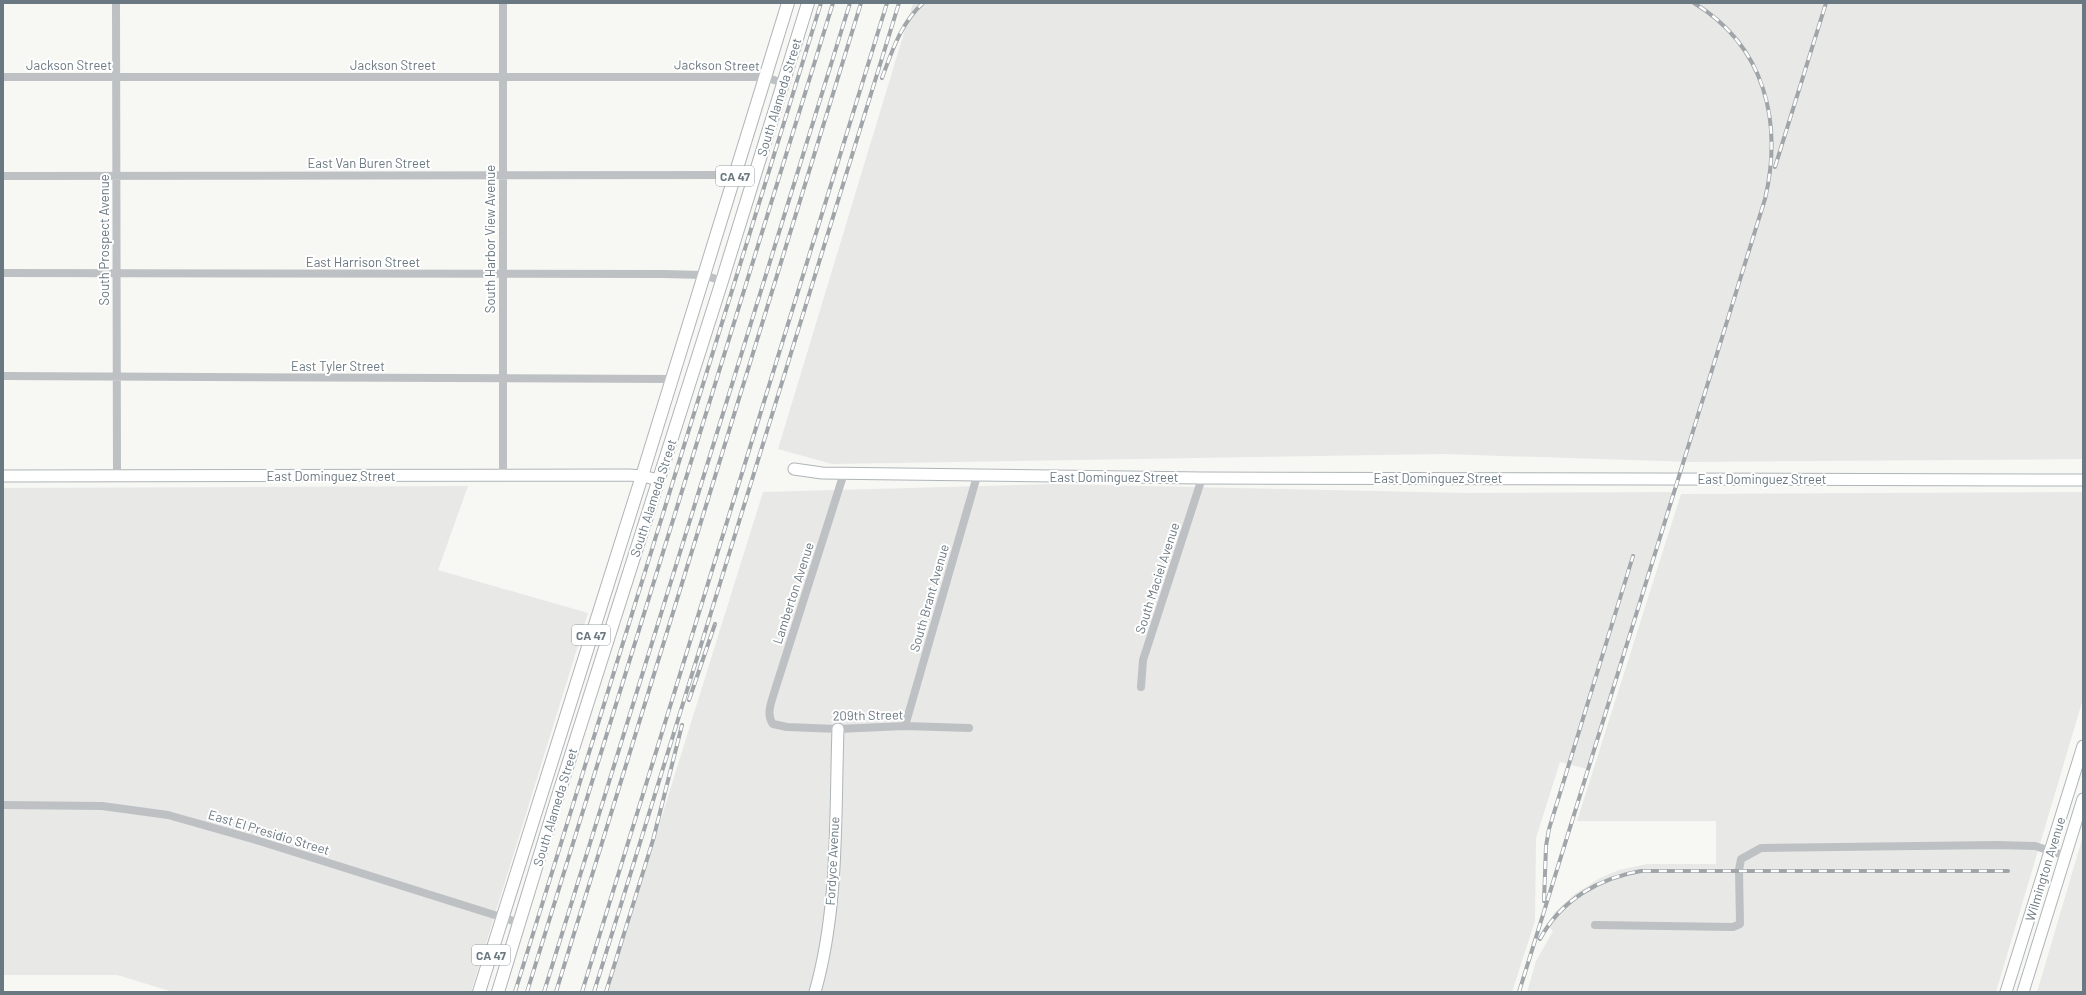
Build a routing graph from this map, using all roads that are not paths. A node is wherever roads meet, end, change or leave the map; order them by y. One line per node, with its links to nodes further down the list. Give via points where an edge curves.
1 (116, 3): 6 (street, South Prospect Avenue)
2 (503, 3): 7 (street, South Harbor View Avenue)
3 (788, 3): 8 (main road, South Alameda Street / CA 47)
4 (808, 3): 9 (main road, South Alameda Street / CA 47)
5 (3, 77): 6 (street, Jackson Street)
6 (116, 77): 7 (street, Jackson Street); 13 (street, South Prospect Avenue)
7 (502, 77): 8 (street, Jackson Street); 10 (street, South Harbor View Avenue)
8 (766, 78): 9 (street, Jackson Street); 11 (main road, South Alameda Street / CA 47)
9 (783, 83): 18 (main road, South Alameda Street / CA 47)
10 (502, 175): 11 (street, East Van Buren Street); 13 (street, East Van Buren Street); 16 (street, South Harbor View Avenue)
11 (735, 175): 17 (main road, South Alameda Street / CA 47)
12 (3, 176): 13 (street, East Van Buren Street)
13 (116, 176): 15 (street, South Prospect Avenue)
14 (3, 273): 15 (street, East Harrison Street)
15 (116, 273): 16 (street, East Harrison Street); 20 (street, South Prospect Avenue)
16 (502, 274): 17 (street, East Harrison Street); 21 (street, South Harbor View Avenue)
17 (704, 275): 18 (street, East Harrison Street); 22 (main road, South Alameda Street / CA 47)
18 (722, 281): 31 (main road, South Alameda Street / CA 47)
19 (3, 376): 20 (street, East Tyler Street)
20 (116, 377): 21 (street, East Tyler Street); 27 (street, South Prospect Avenue)
21 (502, 378): 22 (street, East Tyler Street); 25 (street, South Harbor View Avenue)
22 (672, 379): 28 (main road, South Alameda Street / CA 47)
23 (794, 468): 24 (street, East Dominguez Street, via 810,472)
24 (844, 473): 29 (street, East Dominguez Street); 34 (street, Lamberton Avenue, via 774,693)
25 (503, 475): 27 (street, East Dominguez Street); 28 (street, East Dominguez Street)
26 (3, 476): 27 (street, East Dominguez Street)
27 (117, 476)
28 (642, 476): 31 (street, East Dominguez Street); 39 (main road, South Alameda Street / CA 47)
29 (977, 476): 30 (street, East Dominguez Street); 35 (street, South Brant Avenue)
30 (1202, 478): 32 (street, East Dominguez Street); 33 (street, South Maciel Avenue, via 1143,660)
31 (659, 480): 40 (main road, South Alameda Street / CA 47)
32 (2083, 480)
33 (1141, 687)
34 (770, 720): 37 (street, 209th Street, via 778,726)
35 (905, 726): 36 (street, 209th Street); 37 (street, 209th Street)
36 (969, 728)
37 (838, 729): 50 (street, Fordyce Avenue, via 833,873 826,938)
38 (2083, 746): 43 (street, Wilmington Avenue)
39 (540, 794): 40 (main road); 45 (main road, South Alameda Street / CA 47)
40 (557, 799): 46 (main road, South Alameda Street / CA 47)
41 (2083, 799): 44 (street, Wilmington Avenue)
42 (3, 805): 45 (street, East El Presidio Street, via 102,806 168,815)
43 (2050, 851): 44 (street); 47 (street, via 2035,846 1989,845 1761,848 1741,859 1740,924 1733,927); 51 (street, Wilmington Avenue)
44 (2066, 856): 52 (street, Wilmington Avenue)
45 (502, 917): 46 (street, East El Presidio Street); 48 (main road, South Alameda Street / CA 47)
46 (520, 923): 49 (main road, South Alameda Street / CA 47)
47 (1595, 925)
48 (479, 992)
49 (498, 992)
50 (815, 992)
51 (2006, 992)
52 (2023, 992)

